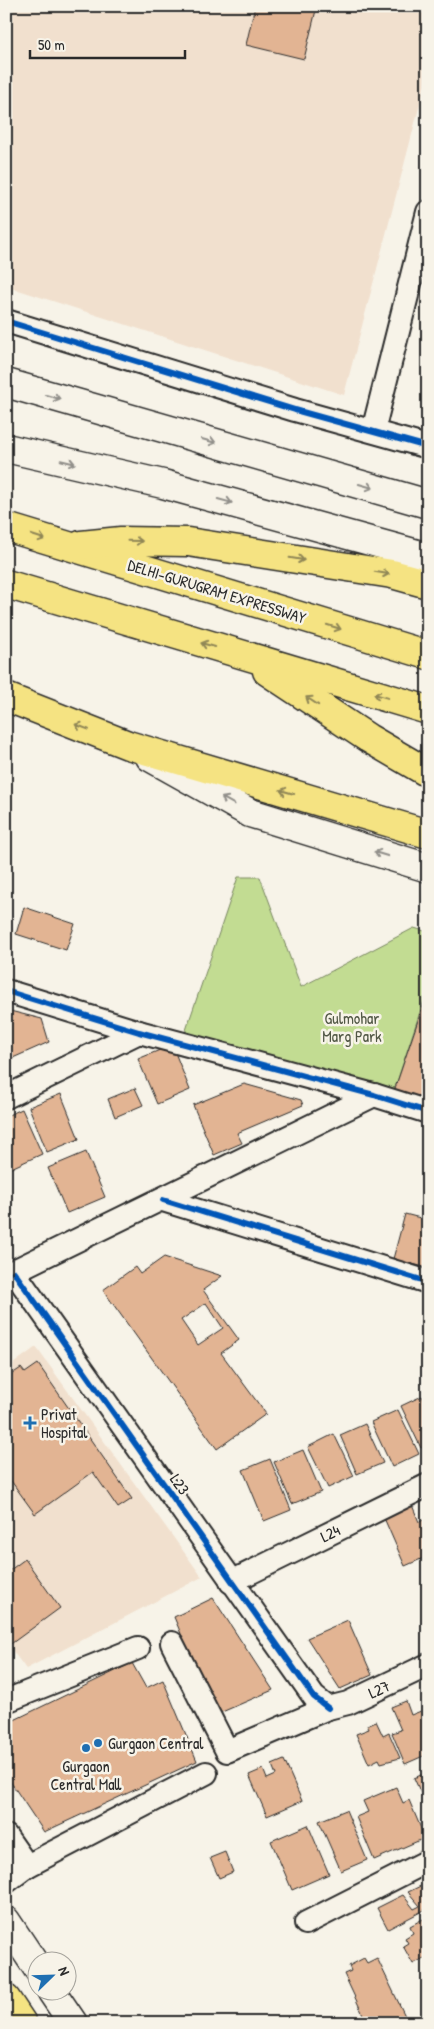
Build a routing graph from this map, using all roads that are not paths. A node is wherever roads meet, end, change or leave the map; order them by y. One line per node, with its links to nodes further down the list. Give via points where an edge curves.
1 (428, 212): 4 (street)
2 (6, 321): 4 (street)
3 (6, 383): 7 (main road, one-way to 7)
4 (372, 431): 5 (street)
5 (428, 447)
6 (13, 450): 10 (main road, one-way to 10, via 163,484)
7 (428, 504)
8 (6, 527): 9 (main road, DELHI-GURUGRAM EXPRESSWAY, one-way to 9)
9 (70, 547): 12 (main road, one-way to 12, via 121,541 188,542 392,574); 14 (main road, DELHI-GURUGRAM EXPRESSWAY, one-way to 14)
10 (428, 557)
11 (6, 584): 13 (main road, one-way to 11)
12 (428, 584)
13 (244, 655): 16 (main road, one-way to 13); 18 (main road, one-way to 13, via 368,738)
14 (428, 655)
15 (6, 697): 17 (main road, one-way to 15)
16 (428, 710)
17 (128, 745): 19 (main road, one-way to 17); 20 (main road, one-way to 17, via 250,813)
18 (428, 773)
19 (428, 834)
20 (428, 868)
21 (6, 992): 22 (street)
22 (139, 1032): 23 (street); 24 (street)
23 (374, 1095): 25 (street); 26 (street)
24 (6, 1097)
25 (428, 1112)
26 (163, 1200): 27 (street); 28 (street)
27 (10, 1273): 30 (street, L23)
28 (428, 1282)
29 (428, 1485): 30 (street, L24)
30 (231, 1582): 35 (street, L23, via 314,1697)
31 (172, 1642): 35 (street, L27, via 227,1752)
32 (138, 1648): 34 (street)
33 (428, 1666): 35 (street, L27, via 348,1703)
34 (6, 1701)
35 (328, 1708)
36 (206, 1774): 39 (street)
37 (6, 1836): 39 (street)
38 (428, 1861): 42 (street)
39 (27, 1866): 40 (street)
40 (6, 1882)
41 (6, 1921): 43 (main road)
42 (306, 1923)
43 (28, 1954)
44 (6, 1999): 46 (main road)
45 (59, 2002): 47 (main road)
46 (22, 2023)
47 (73, 2023)

